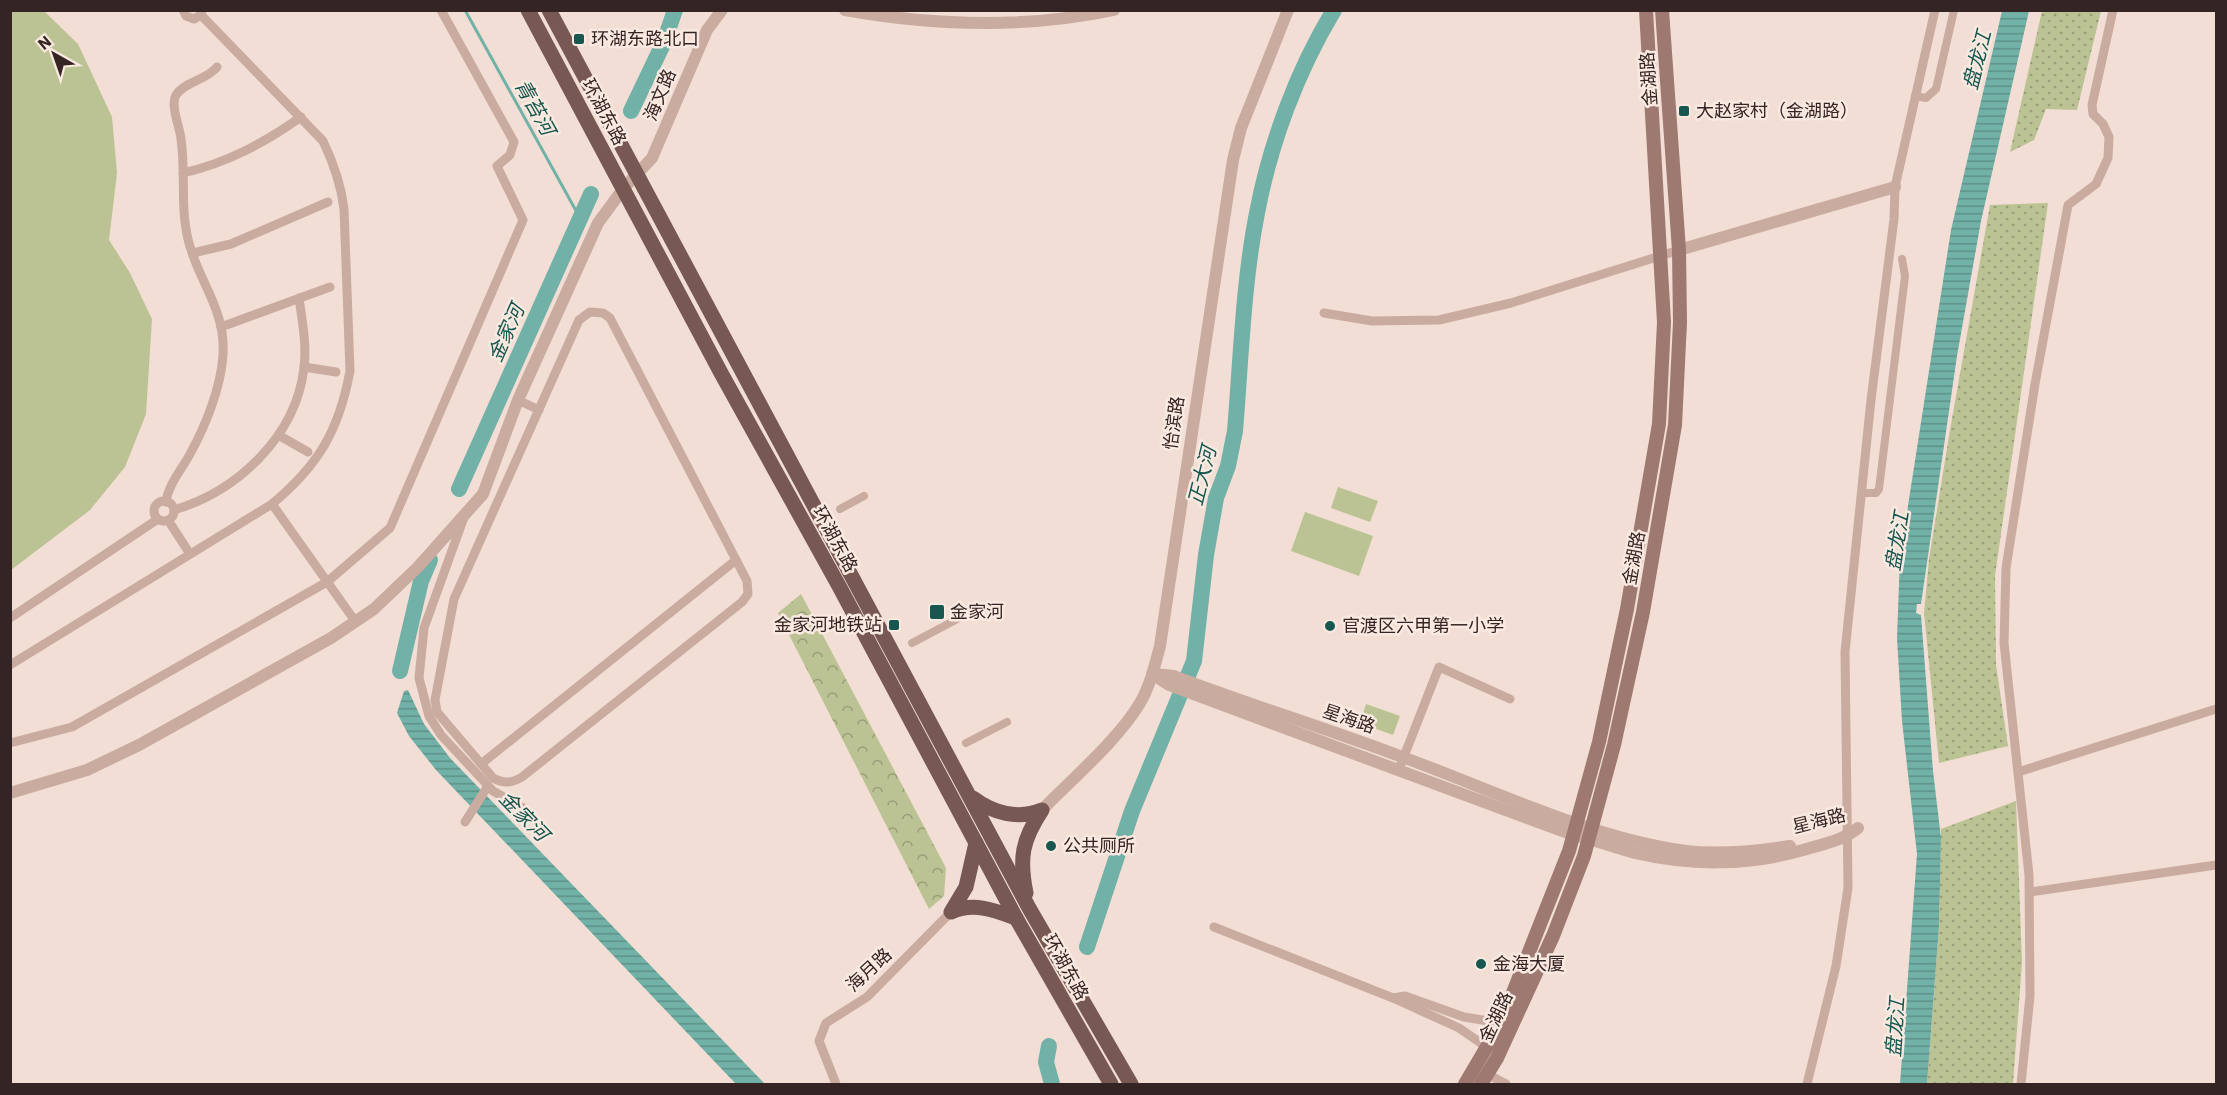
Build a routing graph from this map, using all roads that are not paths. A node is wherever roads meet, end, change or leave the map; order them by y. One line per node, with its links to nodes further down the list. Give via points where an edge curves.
1 (183, 10): 14 (street, via 194,19)
2 (441, 10): 49 (street, via 514,142 510,155 497,166 523,220 390,528)
3 (528, 10): 21 (main road, 环湖东路)
4 (549, 10): 19 (main road, 环湖东路)
5 (722, 10): 19 (street, 海文路, via 707,30 652,158)
6 (845, 10): 7 (street, via 960,24 1038,23)
7 (1114, 10)
8 (1288, 10): 55 (street, 怡滨路, via 1240,128 1233,160 1160,646)
9 (1646, 10): 25 (main road, 金湖路)
10 (1662, 10): 23 (main road, 金湖路)
11 (1935, 10): 16 (street)
12 (1954, 10): 16 (street, via 1936,89 1926,98)
13 (2113, 10): 63 (street, via 2092,105 2093,114 2109,137 2108,158 2096,184 2068,205 2006,568 2004,643)
14 (202, 13): 17 (street)
15 (217, 67): 18 (street, via 179,92 173,103 179,122)
16 (1915, 96): 20 (street)
17 (301, 117): 18 (street, via 241,153); 42 (street, via 323,141 341,183 350,370 336,424 322,451 300,481)
18 (183, 173): 24 (street, via 183,213)
19 (638, 174): 21 (street, 海文路); 66 (main road, 环湖东路)
20 (1895, 187): 23 (street); 37 (street)
21 (623, 189): 33 (street, 海文路, via 598,223); 73 (main road, 环湖东路)
22 (328, 202): 24 (street, via 231,244)
23 (1679, 250): 25 (street); 71 (main road, 金湖路, via 1675,425 1643,612)
24 (193, 253): 30 (street)
25 (1661, 256): 29 (street, via 1511,303 1439,320 1372,321); 70 (main road, 金湖路, via 1664,322 1659,424 1627,609 1599,742)
26 (1902, 259): 37 (street, via 1905,276 1878,489 1876,493)
27 (330, 287): 28 (street)
28 (299, 298): 30 (street); 31 (street)
29 (1324, 313)
30 (221, 327): 41 (street, via 223,355 219,380 205,423 167,492)
31 (304, 368): 32 (street); 35 (street, via 294,405)
32 (336, 372)
33 (518, 400): 34 (street); 38 (street, 海文路)
34 (538, 410): 40 (street); 48 (street, via 583,315 603,313 610,318)
35 (280, 435): 36 (street); 44 (street, via 256,464 192,505)
36 (308, 452)
37 (1863, 493): 72 (street, via 1845,652)
38 (483, 494): 40 (street); 45 (street)
39 (864, 496): 43 (street)
40 (498, 501): 62 (street, via 454,599 435,700 437,712)
41 (166, 502): 44 (street); 46 (street, via 159,502 154,509)
42 (272, 504): 47 (street); 49 (street)
43 (840, 509)
44 (174, 510): 46 (street)
45 (465, 515): 52 (street, via 391,595); 64 (street, via 424,628 419,678 433,724)
46 (163, 520): 47 (street); 51 (street)
47 (190, 554): 54 (street)
48 (736, 560): 62 (street); 62 (street, via 749,587 742,602 514,782 502,783)
49 (327, 582): 52 (street); 59 (street, via 72,727)
50 (965, 615): 53 (street)
51 (10, 618)
52 (355, 621): 65 (street, via 122,753 66,778)
53 (912, 643)
54 (10, 665)
55 (1152, 674): 61 (street, 星海路); 68 (street, 怡滨路, via 1140,703 1125,724)
56 (1510, 699): 61 (street, via 1439,666)
57 (2217, 709): 63 (street)
58 (1007, 722): 60 (street)
59 (10, 743)
60 (966, 743)
61 (1401, 763): 70 (street, 星海路)
62 (481, 764)
63 (2018, 772): 75 (street)
64 (486, 790): 67 (street); 69 (street)
65 (10, 793)
66 (970, 797): 68 (main road, via 990,809 1016,816); 76 (main road, 环湖东路)
67 (523, 808)
68 (1042, 810): 76 (main road, via 1023,849)
69 (465, 822)
70 (1575, 829): 71 (street, 星海路); 81 (main road, 金湖路)
71 (1591, 833): 72 (street, 星海路, via 1636,853 1721,863 1759,860); 83 (main road, 金湖路, via 1553,936)
72 (1845, 834): 89 (street, via 1848,888 1844,924)
73 (976, 843): 77 (main road, via 966,887); 78 (main road, 环湖东路)
74 (2217, 865): 75 (street)
75 (2030, 892): 90 (street, via 2030,996)
76 (1029, 908): 86 (main road, 环湖东路)
77 (951, 912): 78 (main road, via 963,906 987,908); 84 (street, 海月路, via 867,997 826,1023 819,1041)
78 (1016, 918): 85 (main road, 环湖东路)
79 (1214, 927): 80 (street)
80 (1393, 998): 81 (street, via 1405,996 1464,1017); 82 (street, via 1459,1028)
81 (1501, 1023): 82 (main road, 金湖路)
82 (1488, 1048): 87 (main road, 金湖路)
83 (1484, 1079): 88 (street)
84 (837, 1084)
85 (1111, 1084)
86 (1131, 1084)
87 (1465, 1084)
88 (1506, 1084)
89 (1807, 1084)
90 (2021, 1084)

